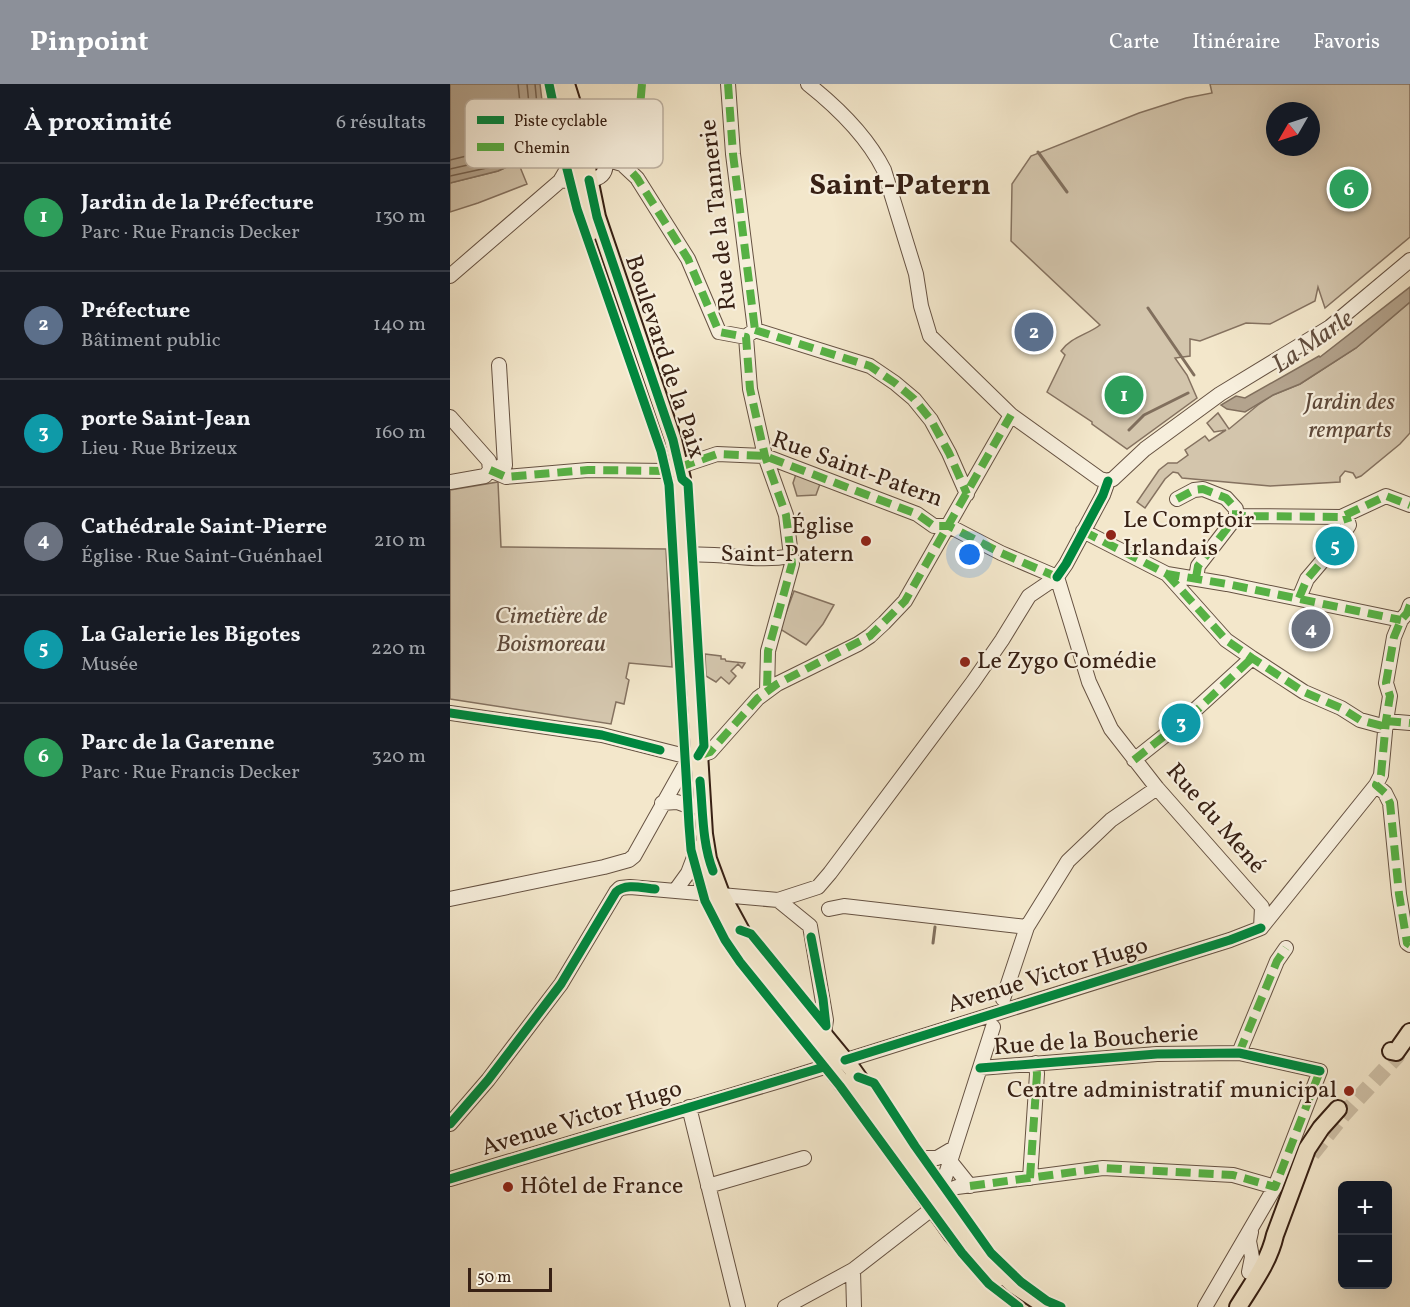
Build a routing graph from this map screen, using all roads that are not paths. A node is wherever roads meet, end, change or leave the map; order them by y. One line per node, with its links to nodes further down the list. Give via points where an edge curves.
1 (556, 84): 5 (main road, Boulevard de la Paix)
2 (566, 84): 6 (main road, Boulevard de la Paix)
3 (728, 84): 13 (street, Rue de la Tannerie)
4 (808, 84): 15 (street, via 877,155 905,233 930,336)
5 (560, 99)
6 (571, 99)
7 (576, 168): 10 (main road, Boulevard de la Paix)
8 (604, 168): 10 (street, via 594,179)
9 (627, 168): 13 (street, via 688,259 719,332)
10 (575, 180): 12 (street); 18 (main road, Boulevard de la Paix, via 597,217 674,440)
11 (1410, 260): 20 (street, via 1330,327 1220,394)
12 (450, 276)
13 (750, 334): 17 (street, Rue de la Tannerie, via 750,389); 22 (street, via 870,366 895,383 931,420)
14 (499, 365): 19 (street, via 505,465)
15 (1011, 415): 20 (street, via 1100,480); 22 (street)
16 (450, 417): 19 (street, via 489,461)
17 (765, 456): 18 (street, Rue Saint-Patern, via 717,454); 27 (street, Rue Saint-Patern, via 917,514 934,526); 30 (street, Rue de la Tannerie, via 786,515)
18 (676, 469): 19 (street, Rue Saint-Patern, via 506,477); 29 (main road, Boulevard de la Paix, via 683,485); 41 (main road, Boulevard de la Paix)
19 (490, 470): 21 (street, via 485,476)
20 (1108, 481): 28 (street)
21 (450, 482)
22 (967, 494): 27 (street)
23 (1177, 499): 26 (street, via 1203,489 1226,498 1236,509)
24 (1410, 505): 25 (street, via 1386,496)
25 (1346, 515): 26 (street); 34 (street, via 1348,525 1307,579)
26 (1236, 517): 33 (street, via 1198,566)
27 (949, 526): 32 (street, Rue Saint-Patern); 37 (street, via 905,601 870,636)
28 (1083, 531): 31 (street); 32 (street)
29 (687, 555): 30 (street, via 770,560); 41 (main road, Boulevard de la Paix)
30 (791, 556): 37 (street, Rue de la Tannerie, via 768,651)
31 (1167, 574): 33 (street); 36 (street, via 1226,640)
32 (1057, 577): 42 (street, Rue du Mené, via 1089,682 1111,729); 48 (street, via 1029,596 973,682)
33 (1196, 578): 34 (street)
34 (1299, 598): 35 (street)
35 (1406, 613): 40 (street, via 1394,637 1386,683 1390,696)
36 (1252, 658): 40 (street, via 1304,692 1360,720); 42 (street)
37 (767, 691): 41 (street, via 710,752)
38 (450, 713): 41 (street, via 602,735)
39 (1410, 723): 40 (street)
40 (1386, 724): 43 (street, via 1381,775)
41 (694, 756): 45 (street); 46 (main road, Boulevard de la Paix); 50 (main road, Boulevard de la Paix)
42 (1134, 760): 44 (street, Rue du Mené)
43 (1376, 785): 56 (street); 57 (street, via 1390,803 1399,894)
44 (1157, 788): 55 (street, via 1111,820 1068,861); 56 (street, Rue du Mené, via 1262,907)
45 (662, 803): 46 (street); 51 (street, via 629,860)
46 (692, 807): 47 (main road, Boulevard de la Paix)
47 (696, 852): 49 (street); 50 (main road, Boulevard de la Paix)
48 (818, 887): 52 (street); 53 (street)
49 (675, 891): 50 (street); 70 (street, via 630,887 616,892 561,984)
50 (714, 894): 52 (street); 62 (main road, Boulevard de la Paix, via 747,942); 65 (main road, Boulevard de la Paix, via 736,949)
51 (450, 899)
52 (778, 900): 54 (street)
53 (829, 909): 54 (street); 55 (street, via 844,906)
54 (810, 926): 62 (street, via 826,1020)
55 (1027, 927): 59 (street)
56 (1261, 928): 65 (street, Avenue Victor Hugo)
57 (1410, 945)
58 (1286, 948): 64 (street)
59 (1004, 999)
60 (993, 1027): 67 (street)
61 (1409, 1032): 63 (main road)
62 (824, 1034): 65 (main road, Boulevard de la Paix)
63 (1394, 1052)
64 (1239, 1053): 66 (street, Rue de la Boucherie, via 1157,1054); 78 (street, Rue de la Boucherie, via 1320,1071)
65 (837, 1062): 68 (street, Avenue Victor Hugo); 73 (main road, Boulevard de la Paix); 80 (main road, Boulevard de la Paix, via 864,1110)
66 (1036, 1064): 67 (street, Rue de la Boucherie); 74 (street)
67 (980, 1068): 71 (street)
68 (689, 1107): 75 (street, Avenue Victor Hugo); 76 (street)
69 (1338, 1109): 82 (main road, via 1313,1138)
70 (450, 1124)
71 (952, 1154): 73 (street); 77 (street); 79 (street)
72 (804, 1158): 76 (street)
73 (914, 1158): 79 (main road, Boulevard de la Paix)
74 (1030, 1178): 77 (street); 78 (street, via 1103,1168 1233,1175)
75 (450, 1179)
76 (708, 1186): 85 (street)
77 (970, 1186): 79 (street)
78 (1275, 1187): 81 (street)
79 (940, 1193): 89 (main road, Boulevard de la Paix, via 993,1266)
80 (933, 1208): 83 (street); 88 (main road, Boulevard de la Paix, via 980,1267)
81 (1253, 1228): 84 (street); 90 (street)
82 (1275, 1235): 84 (main road); 92 (main road, via 1261,1269)
83 (853, 1270): 86 (street); 87 (street)
84 (1249, 1272): 91 (main road)
85 (738, 1307)
86 (785, 1307)
87 (854, 1307)
88 (1029, 1307)
89 (1047, 1307)
90 (1205, 1307)
91 (1226, 1307)
92 (1238, 1307)

